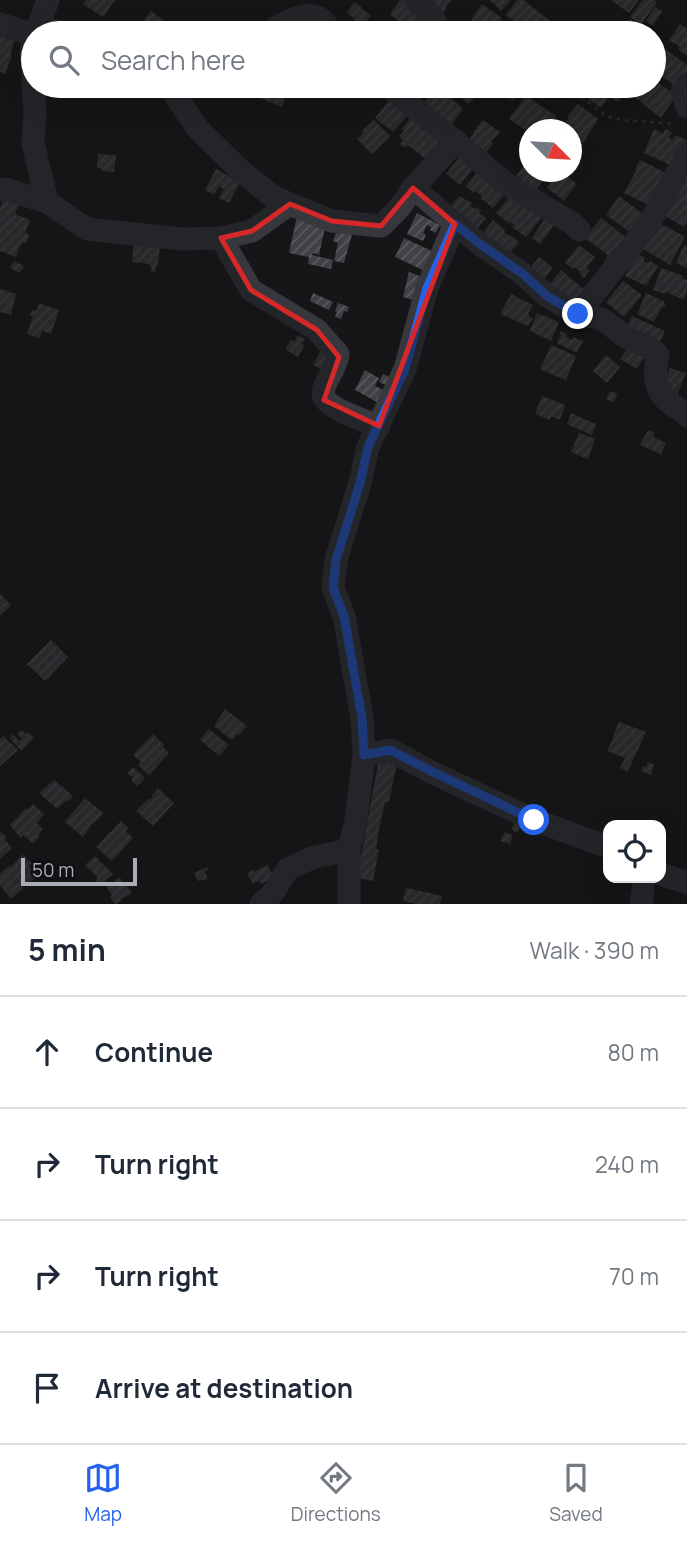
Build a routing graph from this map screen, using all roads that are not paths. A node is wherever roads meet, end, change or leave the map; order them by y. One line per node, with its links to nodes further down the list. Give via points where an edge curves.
1 (48, 0): 3 (street)
2 (416, 0): 6 (street)
3 (40, 21)
4 (289, 21): 5 (street, via 308,15)
5 (324, 21)
6 (434, 21)
7 (0, 24): 8 (street)
8 (21, 30)
9 (687, 84): 13 (street, via 682,91)
10 (34, 98): 18 (street, via 33,143)
11 (180, 98): 19 (street, via 198,129 241,171 272,197)
12 (403, 98): 14 (street)
13 (687, 107)
14 (456, 142): 16 (street); 21 (street, via 508,186)
15 (687, 155): 23 (street, via 649,224)
16 (413, 188): 19 (street, via 381,226 332,220); 20 (street)
17 (0, 190): 18 (street)
18 (47, 202): 22 (street, via 87,229 183,239)
19 (290, 204): 22 (street, via 252,231)
20 (455, 224): 23 (street, via 547,296); 25 (street, via 427,288 405,369)
21 (579, 230)
22 (221, 238): 25 (street, via 251,289 317,330 338,355 324,400)
23 (578, 314): 24 (street, via 596,317 656,352 657,388)
24 (687, 416)
25 (379, 426): 26 (street, via 368,447 336,560 333,588 344,616)
26 (364, 755): 27 (street, via 390,750 534,820); 28 (street)
27 (603, 845)
28 (349, 850): 32 (street, via 314,857 288,869); 33 (street)
29 (666, 876): 31 (street)
30 (643, 883): 34 (street)
31 (687, 883)
32 (261, 904)
33 (349, 904)
34 (641, 904)

